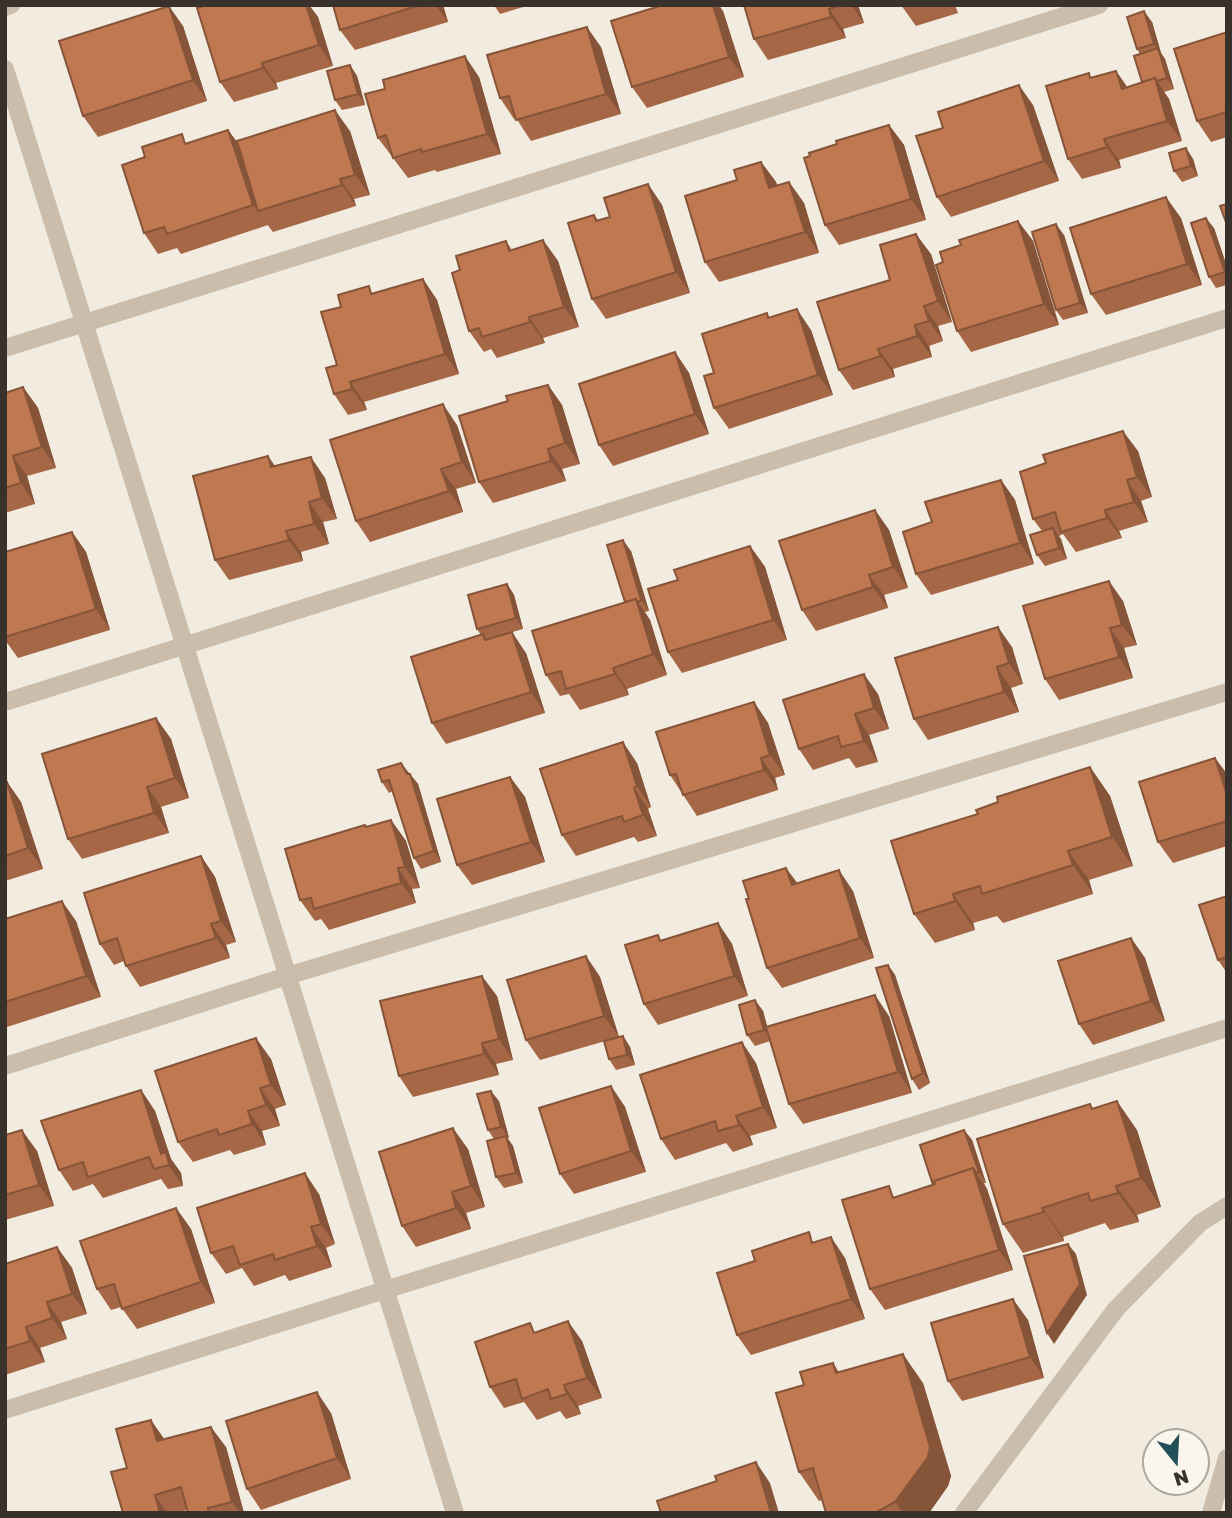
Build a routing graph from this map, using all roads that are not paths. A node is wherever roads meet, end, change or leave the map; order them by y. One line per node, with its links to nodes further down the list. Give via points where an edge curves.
1 (11, 5): 3 (street)
2 (1099, 5): 6 (street)
3 (5, 7)
4 (5, 69): 6 (street)
5 (1227, 318): 8 (street)
6 (85, 323): 7 (street); 8 (street)
7 (5, 348)
8 (185, 645): 10 (street); 11 (street)
9 (1227, 692): 11 (street)
10 (5, 702)
11 (287, 975): 13 (street); 15 (street)
12 (1227, 1028): 15 (street)
13 (5, 1066)
14 (1227, 1206): 19 (street, via 1200,1223 1116,1309)
15 (386, 1290): 16 (street); 18 (street)
16 (5, 1410)
17 (1227, 1458): 20 (street)
18 (455, 1513)
19 (964, 1513)
20 (1211, 1513)

